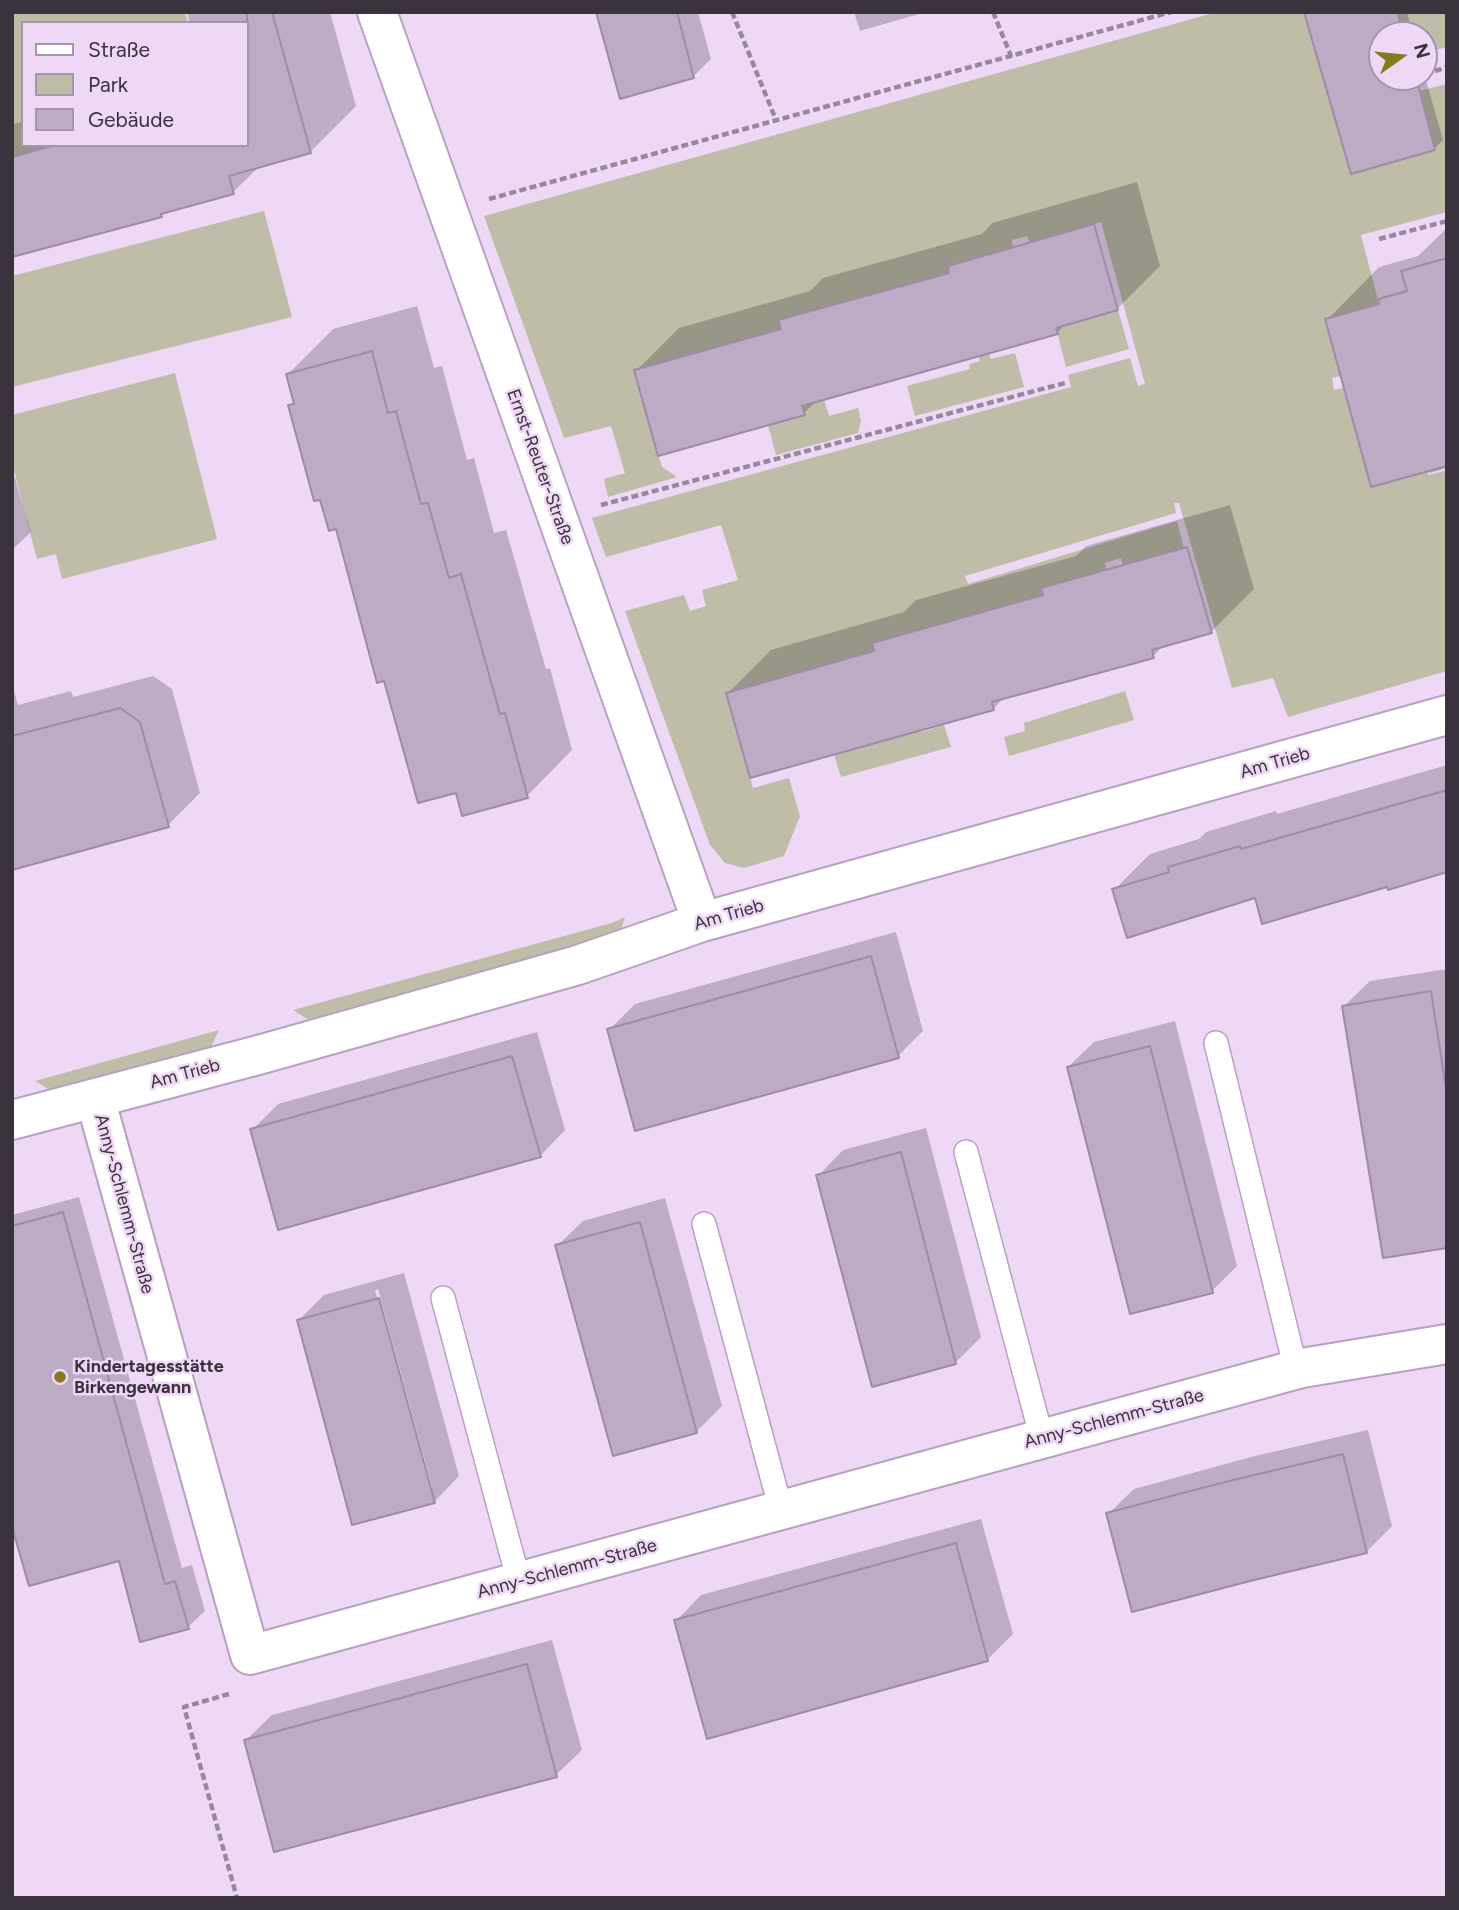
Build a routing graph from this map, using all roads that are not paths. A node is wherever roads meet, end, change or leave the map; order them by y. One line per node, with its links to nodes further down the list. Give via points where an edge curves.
1 (377, 12): 3 (street, Ernst-Reuter-Straße)
2 (1447, 715): 3 (street, Am Trieb)
3 (702, 922): 5 (street, Am Trieb, via 578,965)
4 (1216, 1043): 11 (lane)
5 (95, 1098): 6 (street, Am Trieb); 14 (street, Anny-Schlemm-Straße, via 250,1656)
6 (12, 1120)
7 (966, 1152): 12 (lane)
8 (704, 1224): 13 (lane)
9 (443, 1298): 14 (lane)
10 (1447, 1344): 11 (street, Anny-Schlemm-Straße)
11 (1296, 1370): 12 (street, Anny-Schlemm-Straße)
12 (1042, 1439): 13 (street, Anny-Schlemm-Straße)
13 (781, 1510): 14 (street, Anny-Schlemm-Straße)
14 (519, 1582)

